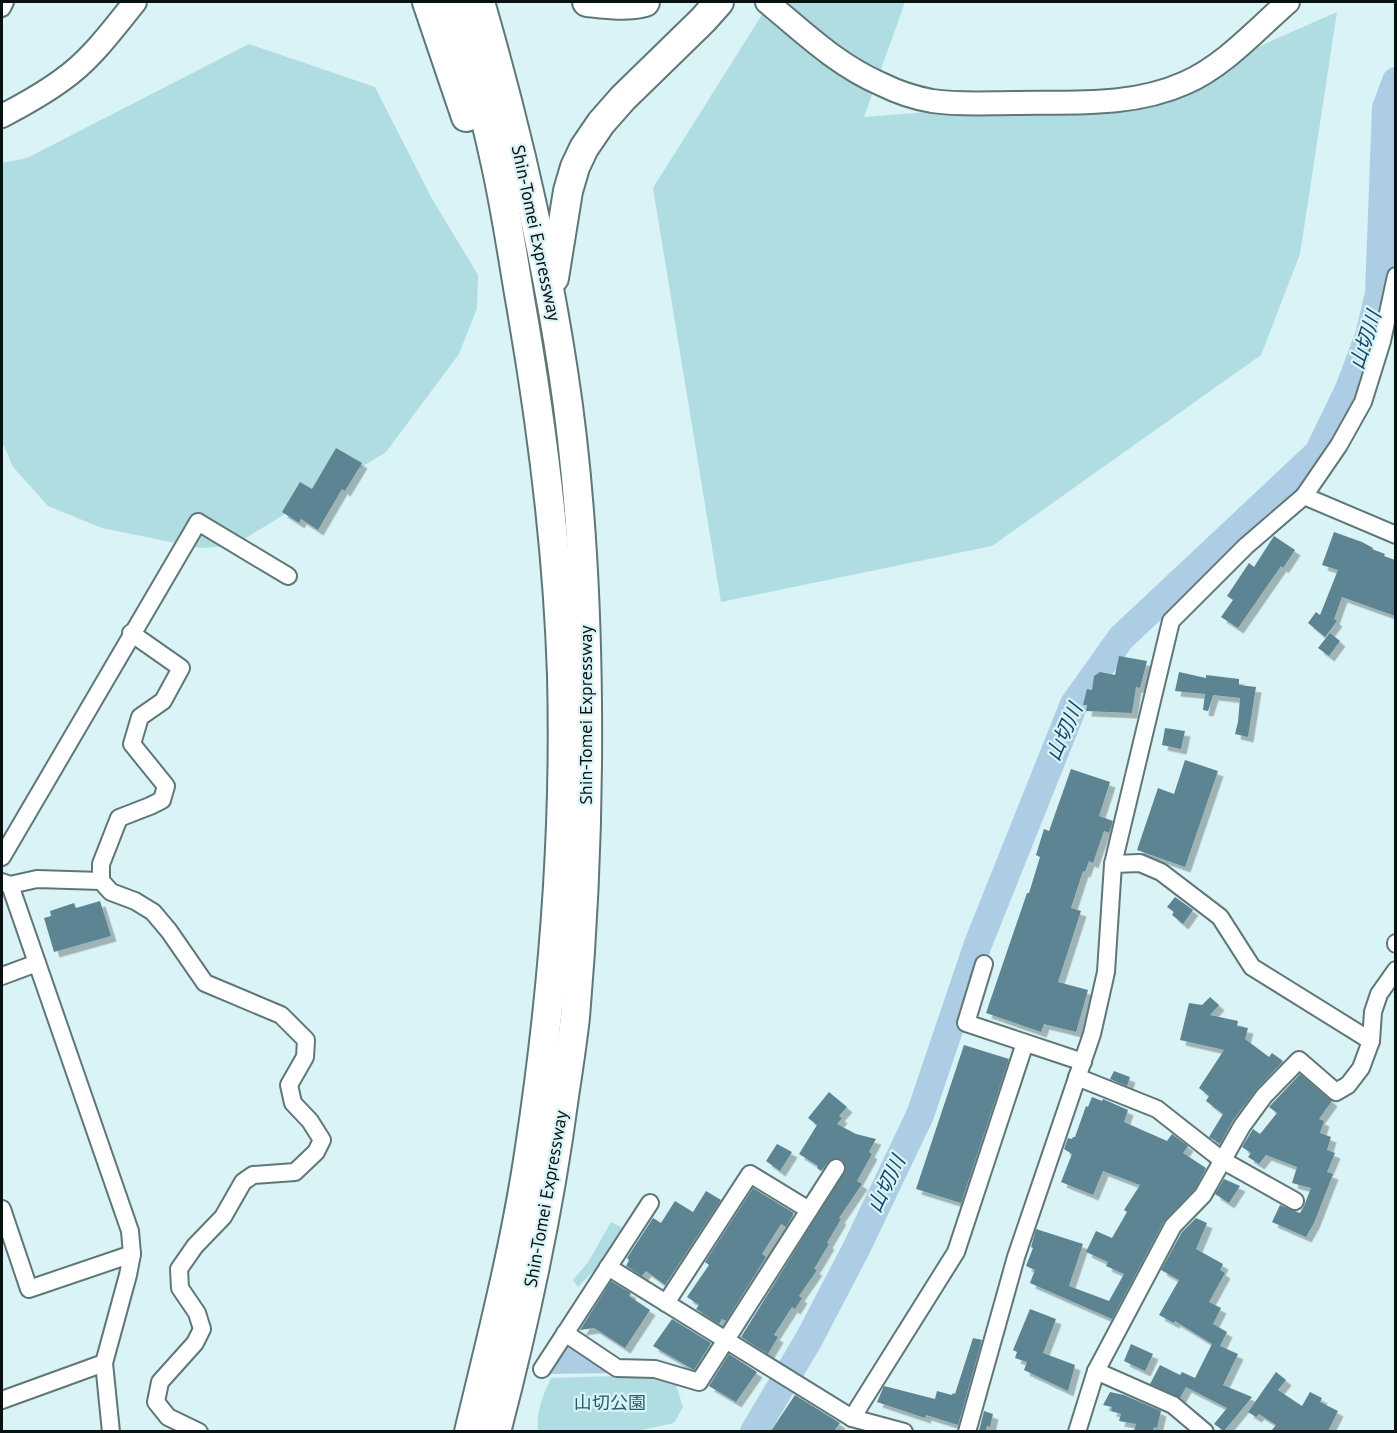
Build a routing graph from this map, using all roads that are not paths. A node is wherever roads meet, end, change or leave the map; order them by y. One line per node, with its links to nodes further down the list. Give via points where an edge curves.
1 (5, 2): 11 (street)
2 (135, 2): 12 (street, via 94,51 64,79)
3 (427, 2): 13 (highway)
4 (453, 2): 13 (highway, Shin-Tomei Expressway)
5 (480, 2): 13 (highway, Shin-Tomei Expressway)
6 (587, 2): 7 (highway)
7 (645, 2)
8 (719, 2): 15 (highway, via 608,114 584,148 568,191)
9 (767, 2): 10 (street, via 852,70 902,93 955,103 1090,102 1157,94 1204,73)
10 (1288, 2)
11 (2, 8)
12 (2, 116)
13 (498, 155): 15 (highway, Shin-Tomei Expressway, via 534,209); 24 (highway, Shin-Tomei Expressway, via 554,530)
14 (1395, 276): 16 (street, via 1382,341 1363,402)
15 (552, 307): 24 (highway, Shin-Tomei Expressway, via 574,460 585,601 588,783)
16 (1304, 496): 17 (street); 21 (street, via 1246,546 1171,621)
17 (1395, 535)
18 (288, 576): 19 (street, via 198,522)
19 (131, 633): 20 (street); 22 (street, via 181,668 163,701 140,717 132,744 166,786 162,800 118,818 101,864)
20 (2, 857)
21 (1113, 864): 29 (street, via 1140,864 1161,872 1220,917 1252,967); 31 (street, via 1106,972)
22 (101, 881): 23 (street, via 37,879); 49 (street, via 111,892 153,912 205,983 281,1015 306,1040 305,1058 290,1085 293,1103 322,1140 316,1152 295,1172 253,1175 243,1182 224,1217 179,1269 180,1288 197,1313 202,1329 195,1343 160,1382 156,1402 168,1417)
23 (6, 883): 25 (street)
24 (571, 892): 50 (highway, Shin-Tomei Expressway, via 547,1017 529,1154 505,1286); 51 (highway, Shin-Tomei Expressway, via 574,1021 555,1161 530,1293)
25 (37, 963): 28 (street); 38 (street, via 130,1231)
26 (984, 964): 30 (street, via 966,1023)
27 (1395, 970): 29 (street, via 1379,994)
28 (2, 976)
29 (1371, 1041): 32 (street, via 1361,1068 1348,1085 1336,1092 1299,1060 1264,1096)
30 (1025, 1043): 31 (street); 47 (street, via 956,1252)
31 (1080, 1069): 32 (street, via 1157,1109); 53 (street, via 1016,1257)
32 (1222, 1160): 34 (street); 45 (street, via 1203,1195 1173,1226)
33 (837, 1168): 37 (street)
34 (1295, 1201)
35 (650, 1203): 39 (street)
36 (2, 1209): 38 (street, via 29,1289)
37 (809, 1210): 40 (street, via 750,1174); 42 (street)
38 (132, 1254): 43 (street)
39 (608, 1267): 40 (street); 41 (street)
40 (666, 1303): 42 (street)
41 (565, 1333): 42 (street, via 617,1368 655,1369 699,1382); 44 (street)
42 (727, 1340): 47 (street)
43 (104, 1364): 46 (street); 48 (street)
44 (542, 1369)
45 (1096, 1371): 54 (street); 55 (street, via 1173,1405)
46 (2, 1400)
47 (852, 1418): 52 (street)
48 (111, 1431)
49 (199, 1431)
50 (469, 1431)
51 (496, 1431)
52 (904, 1431)
53 (967, 1431)
54 (1077, 1431)
55 (1205, 1431)

